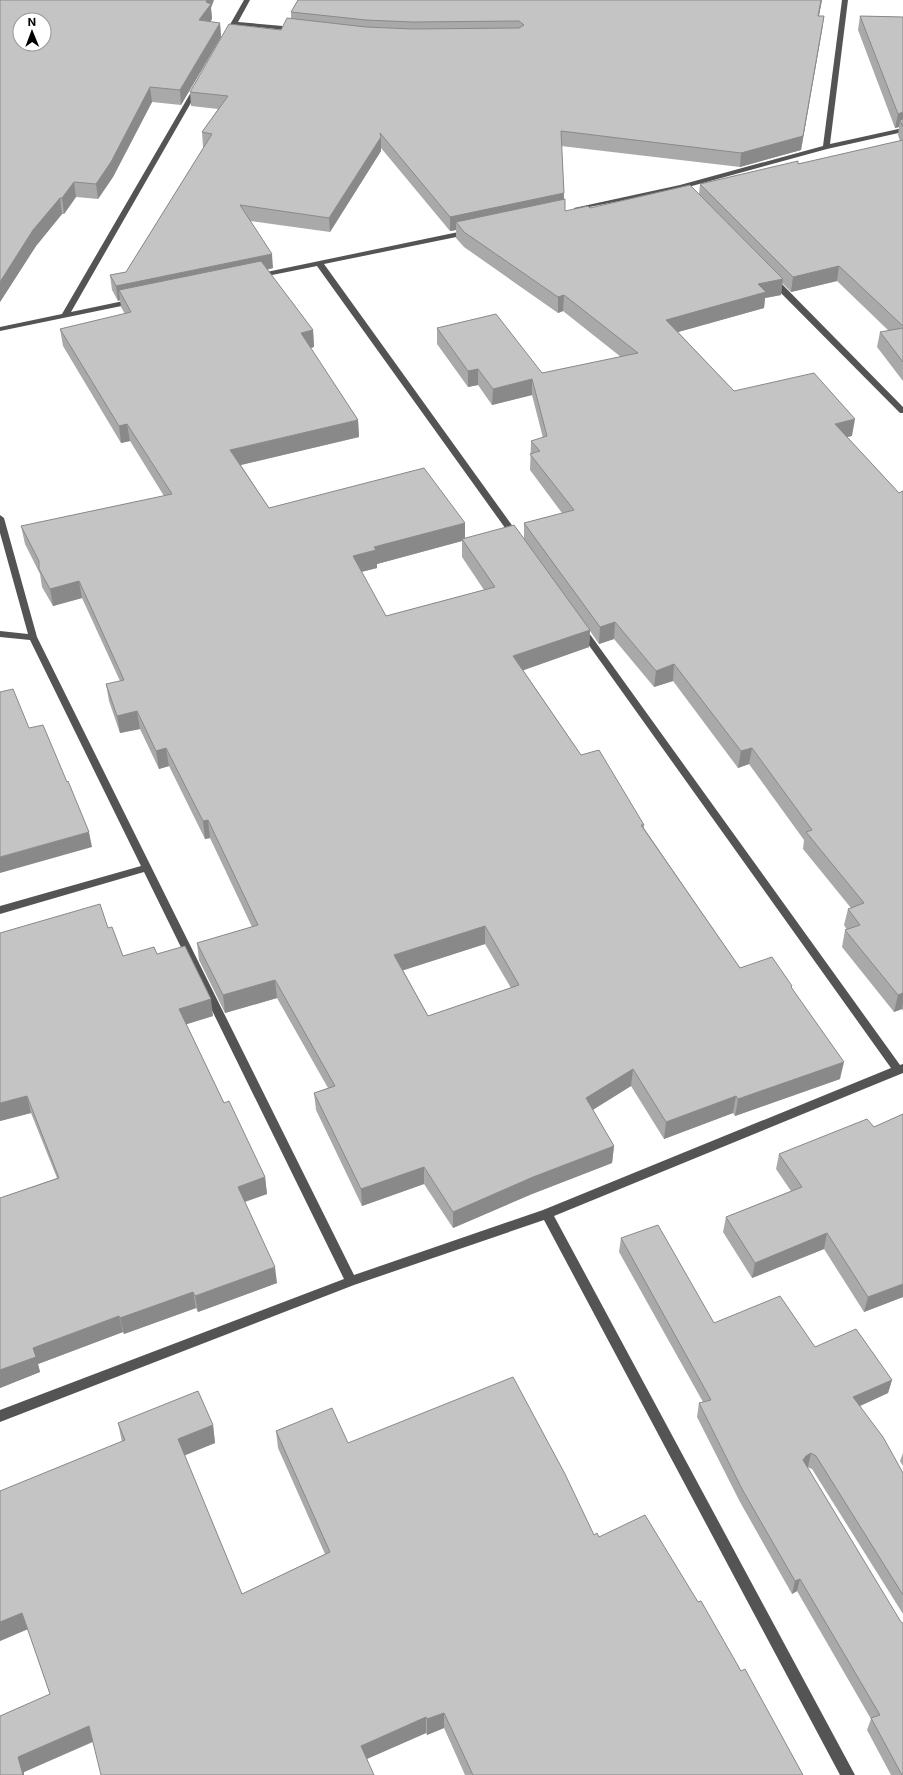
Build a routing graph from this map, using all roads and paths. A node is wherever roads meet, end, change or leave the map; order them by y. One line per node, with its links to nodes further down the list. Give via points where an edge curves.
1 (247, 0): 3 (street)
2 (845, 0): 8 (street)
3 (234, 23): 4 (street); 5 (street)
4 (301, 30)
5 (223, 43)
6 (199, 82): 15 (street)
7 (903, 130): 8 (street)
8 (826, 147): 9 (street, via 684,190)
9 (566, 211)
10 (473, 230): 11 (street)
11 (319, 263): 13 (street); 19 (street)
12 (764, 271): 17 (street)
13 (250, 277)
14 (143, 299): 15 (street)
15 (66, 314): 16 (street)
16 (0, 328)
17 (903, 411)
18 (0, 518): 22 (street)
19 (522, 547)
20 (573, 618): 25 (street)
21 (0, 634): 22 (street)
22 (34, 637): 23 (street)
23 (147, 868): 24 (street); 27 (street)
24 (0, 910)
25 (900, 1068): 26 (street)
26 (547, 1214): 27 (street); 29 (street)
27 (351, 1281): 28 (street)
28 (0, 1416)
29 (848, 1775)

